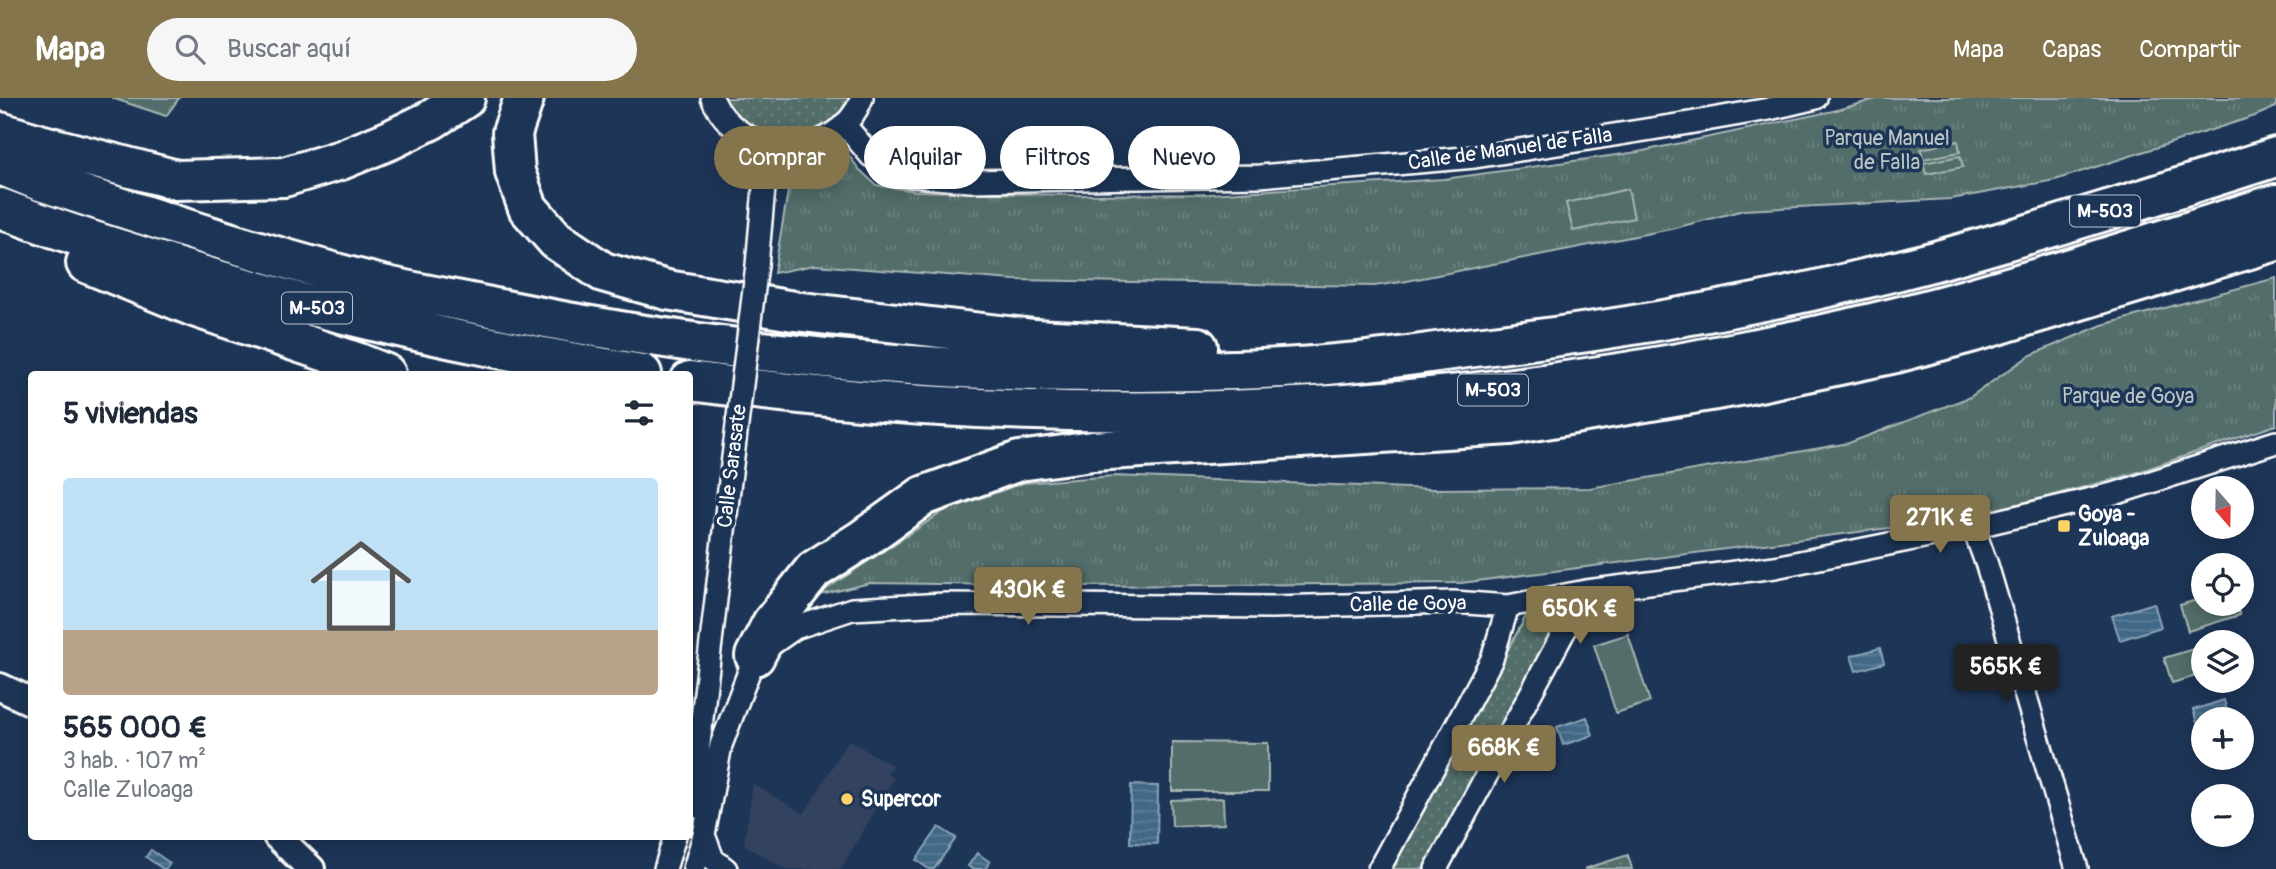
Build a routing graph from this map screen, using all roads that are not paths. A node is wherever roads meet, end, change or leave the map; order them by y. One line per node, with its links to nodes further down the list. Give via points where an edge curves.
1 (465, 98): 9 (highway, via 390,140 284,177 177,180)
2 (524, 98): 19 (highway, via 512,133 515,172 528,208 556,240 603,272 667,289 794,311 1034,339 1229,349 1341,345)
3 (712, 98): 7 (street)
4 (862, 98): 6 (street)
5 (1816, 98): 6 (street, Calle de Manuel de Falla, via 1475,157 1260,176 970,181 902,175 871,156)
6 (844, 124): 8 (street)
7 (733, 126)
8 (841, 126)
9 (0, 132)
10 (2276, 136): 18 (highway)
11 (2276, 157): 18 (highway, M-503)
12 (0, 165): 19 (highway, M-503, via 261,252 382,285 673,340 927,367 1079,372 1331,365)
13 (764, 189): 30 (street, Calle Sarasate, bridge)
14 (2276, 204): 24 (highway, M-503, via 1965,299 1740,352 1510,388)
15 (0, 208): 21 (highway, M-503, via 173,267 359,319)
16 (0, 228): 20 (highway, M-503, via 194,307)
17 (2264, 248): 23 (highway, via 1896,353)
18 (1932, 261): 19 (highway, M-503, via 1649,323)
19 (1444, 350)
20 (378, 371)
21 (623, 371)
22 (693, 381): 24 (highway, M-503, via 923,405 1077,411)
23 (1745, 385): 24 (highway, via 1439,415); 29 (highway, via 1510,425 1093,451 1019,461 923,496 814,570 772,623)
24 (1357, 402)
25 (2276, 442): 26 (street, Calle de Goya, via 2117,493)
26 (1973, 527): 27 (street, Calle de Goya, via 1775,567); 44 (street)
27 (1586, 591): 28 (street, Calle de Goya); 43 (street)
28 (1508, 606): 29 (street, Calle de Goya, via 1454,602 1272,607 944,604 852,609 795,628); 42 (street, via 1492,659)
29 (755, 656): 32 (street, via 722,745)
30 (699, 744): 31 (street, Calle Sarasate); 33 (street, Calle Sarasate)
31 (693, 768)
32 (704, 835): 40 (street); 41 (street, via 713,859)
33 (693, 836)
34 (281, 840): 37 (street)
35 (674, 840): 38 (street)
36 (692, 840): 39 (street, Calle Sarasate)
37 (311, 869)
38 (665, 869)
39 (684, 869)
40 (694, 869)
41 (726, 869)
42 (1378, 869)
43 (1436, 869)
44 (2077, 869)

